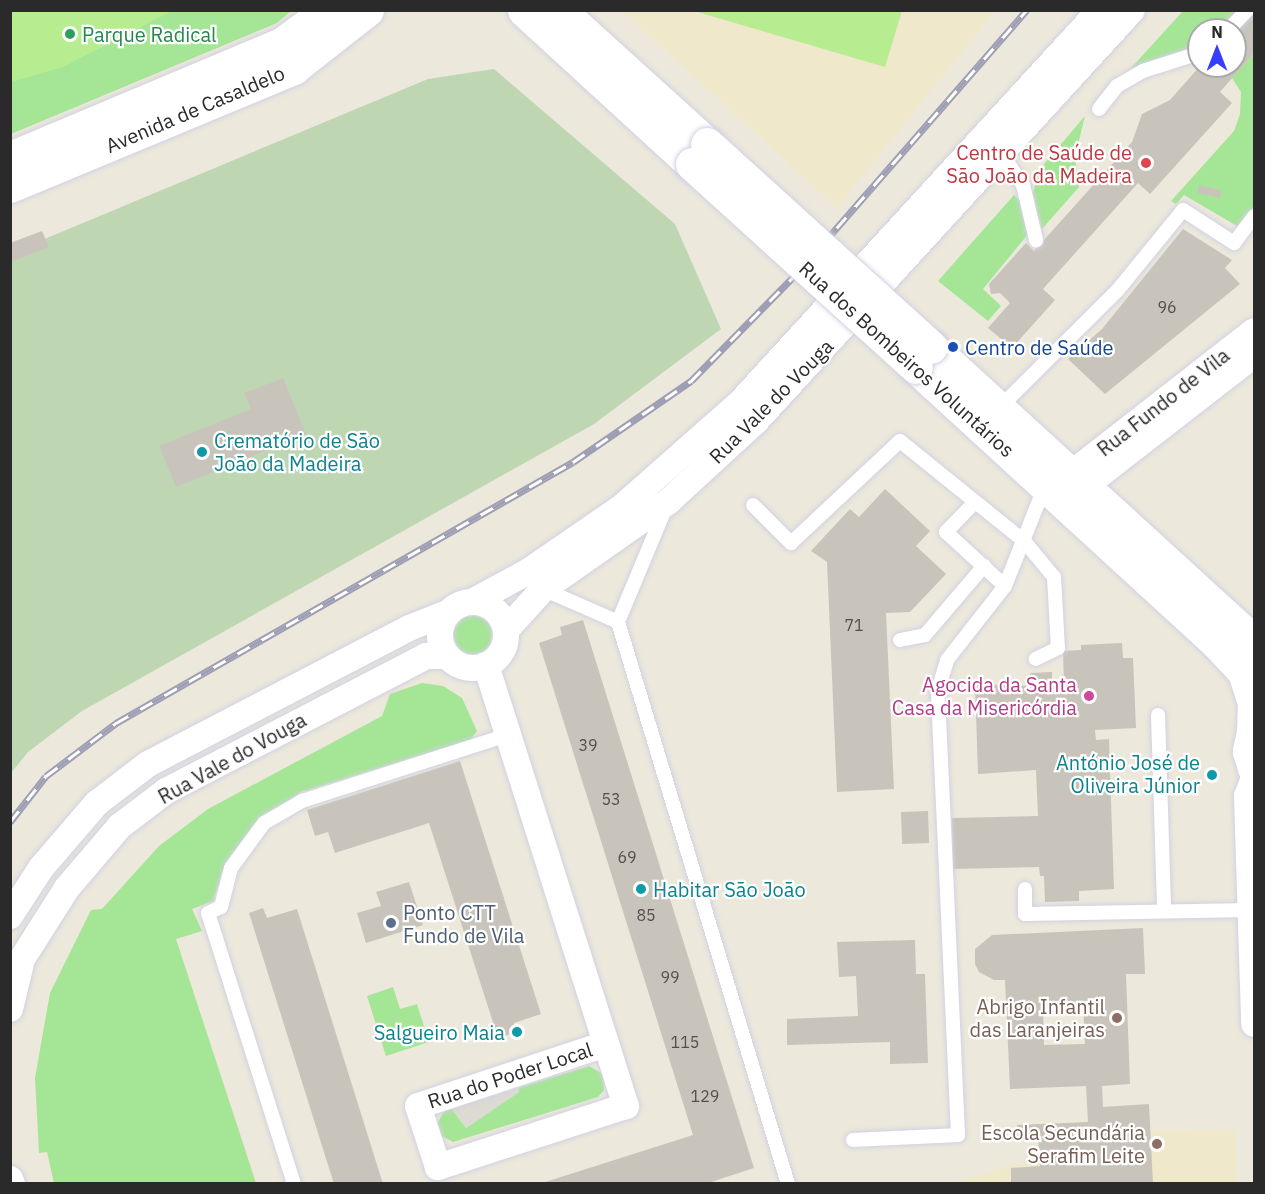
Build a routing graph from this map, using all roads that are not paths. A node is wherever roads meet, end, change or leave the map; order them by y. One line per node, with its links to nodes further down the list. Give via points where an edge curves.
1 (328, 10): 11 (street, Avenida de Casaldelo, via 283,43)
2 (367, 10): 12 (street, Avenida de Casaldelo, via 293,68)
3 (524, 10): 9 (street, Rua dos Bombeiros Voluntários)
4 (559, 10): 9 (street, Rua dos Bombeiros Voluntários)
5 (1100, 10): 27 (street, Rua Vale do Vouga, via 739,404 622,507 529,570)
6 (1132, 10): 10 (street, Rua Vale do Vouga)
7 (1187, 58): 8 (lane, via 1125,81)
8 (1099, 109)
9 (699, 154): 17 (street, Rua dos Bombeiros Voluntários, bridge)
10 (1002, 155): 14 (lane, via 1023,185); 20 (street, Rua Vale do Vouga, via 755,422)
11 (10, 158)
12 (10, 186)
13 (1254, 216): 18 (lane, via 1234,243 1183,210 1117,291)
14 (1036, 240)
15 (1254, 331): 19 (street, Rua Fundo de Vila)
16 (1254, 355): 19 (street, Rua Fundo de Vila)
17 (923, 357): 18 (street, Rua dos Bombeiros Voluntários); 19 (street, Rua dos Bombeiros Voluntários)
18 (999, 408): 19 (street, Rua dos Bombeiros Voluntários)
19 (1067, 482): 23 (lane); 32 (street, Rua dos Bombeiros Voluntários); 37 (street, Rua dos Bombeiros Voluntários, via 1244,672 1254,703)
20 (669, 501): 26 (street, Rua Vale do Vouga); 29 (lane)
21 (975, 502): 22 (lane, via 900,441 791,543); 23 (lane); 24 (lane, via 946,532)
22 (753, 505)
23 (1024, 541): 25 (lane); 34 (lane, via 1054,577 1058,648)
24 (984, 566): 25 (lane); 31 (lane, via 925,635)
25 (1005, 586): 48 (lane, via 947,660 938,690 958,1135)
26 (543, 589): 29 (lane); 30 (street, Rua Vale do Vouga)
27 (474, 601): 28 (street, Rua Vale do Vouga, via 464,602); 30 (street, via 493,608)
28 (447, 613): 33 (street, via 439,632); 44 (street, Rua Vale do Vouga, via 409,628 148,764 97,803 41,868)
29 (618, 622): 52 (lane)
30 (506, 630): 35 (street, Rua Vale do Vouga, via 504,647)
31 (900, 640)
32 (1254, 642)
33 (447, 656): 35 (street, via 469,668); 45 (street, Rua Vale do Vouga, via 426,656 166,791 120,826 67,888 22,959)
34 (1035, 659)
35 (486, 665): 38 (street, Rua do Poder Local)
36 (1158, 715): 43 (lane)
37 (1254, 728): 39 (street, Rua dos Bombeiros Voluntários, via 1249,751)
38 (511, 734): 47 (street, Rua do Poder Local); 51 (lane, via 302,801 264,823 231,867 221,908 208,913)
39 (1254, 768)
40 (1254, 778): 42 (street, via 1247,796)
41 (1025, 889): 43 (lane, via 1025,914)
42 (1250, 910): 43 (lane); 46 (street)
43 (1164, 911)
44 (10, 916)
45 (10, 1009)
46 (1254, 1024)
47 (606, 1044): 47 (street, Rua do Poder Local, via 418,1106 438,1167 626,1106)
48 (853, 1140)
49 (10, 1179): 50 (street)
50 (12, 1184)
51 (294, 1184)
52 (788, 1184)

